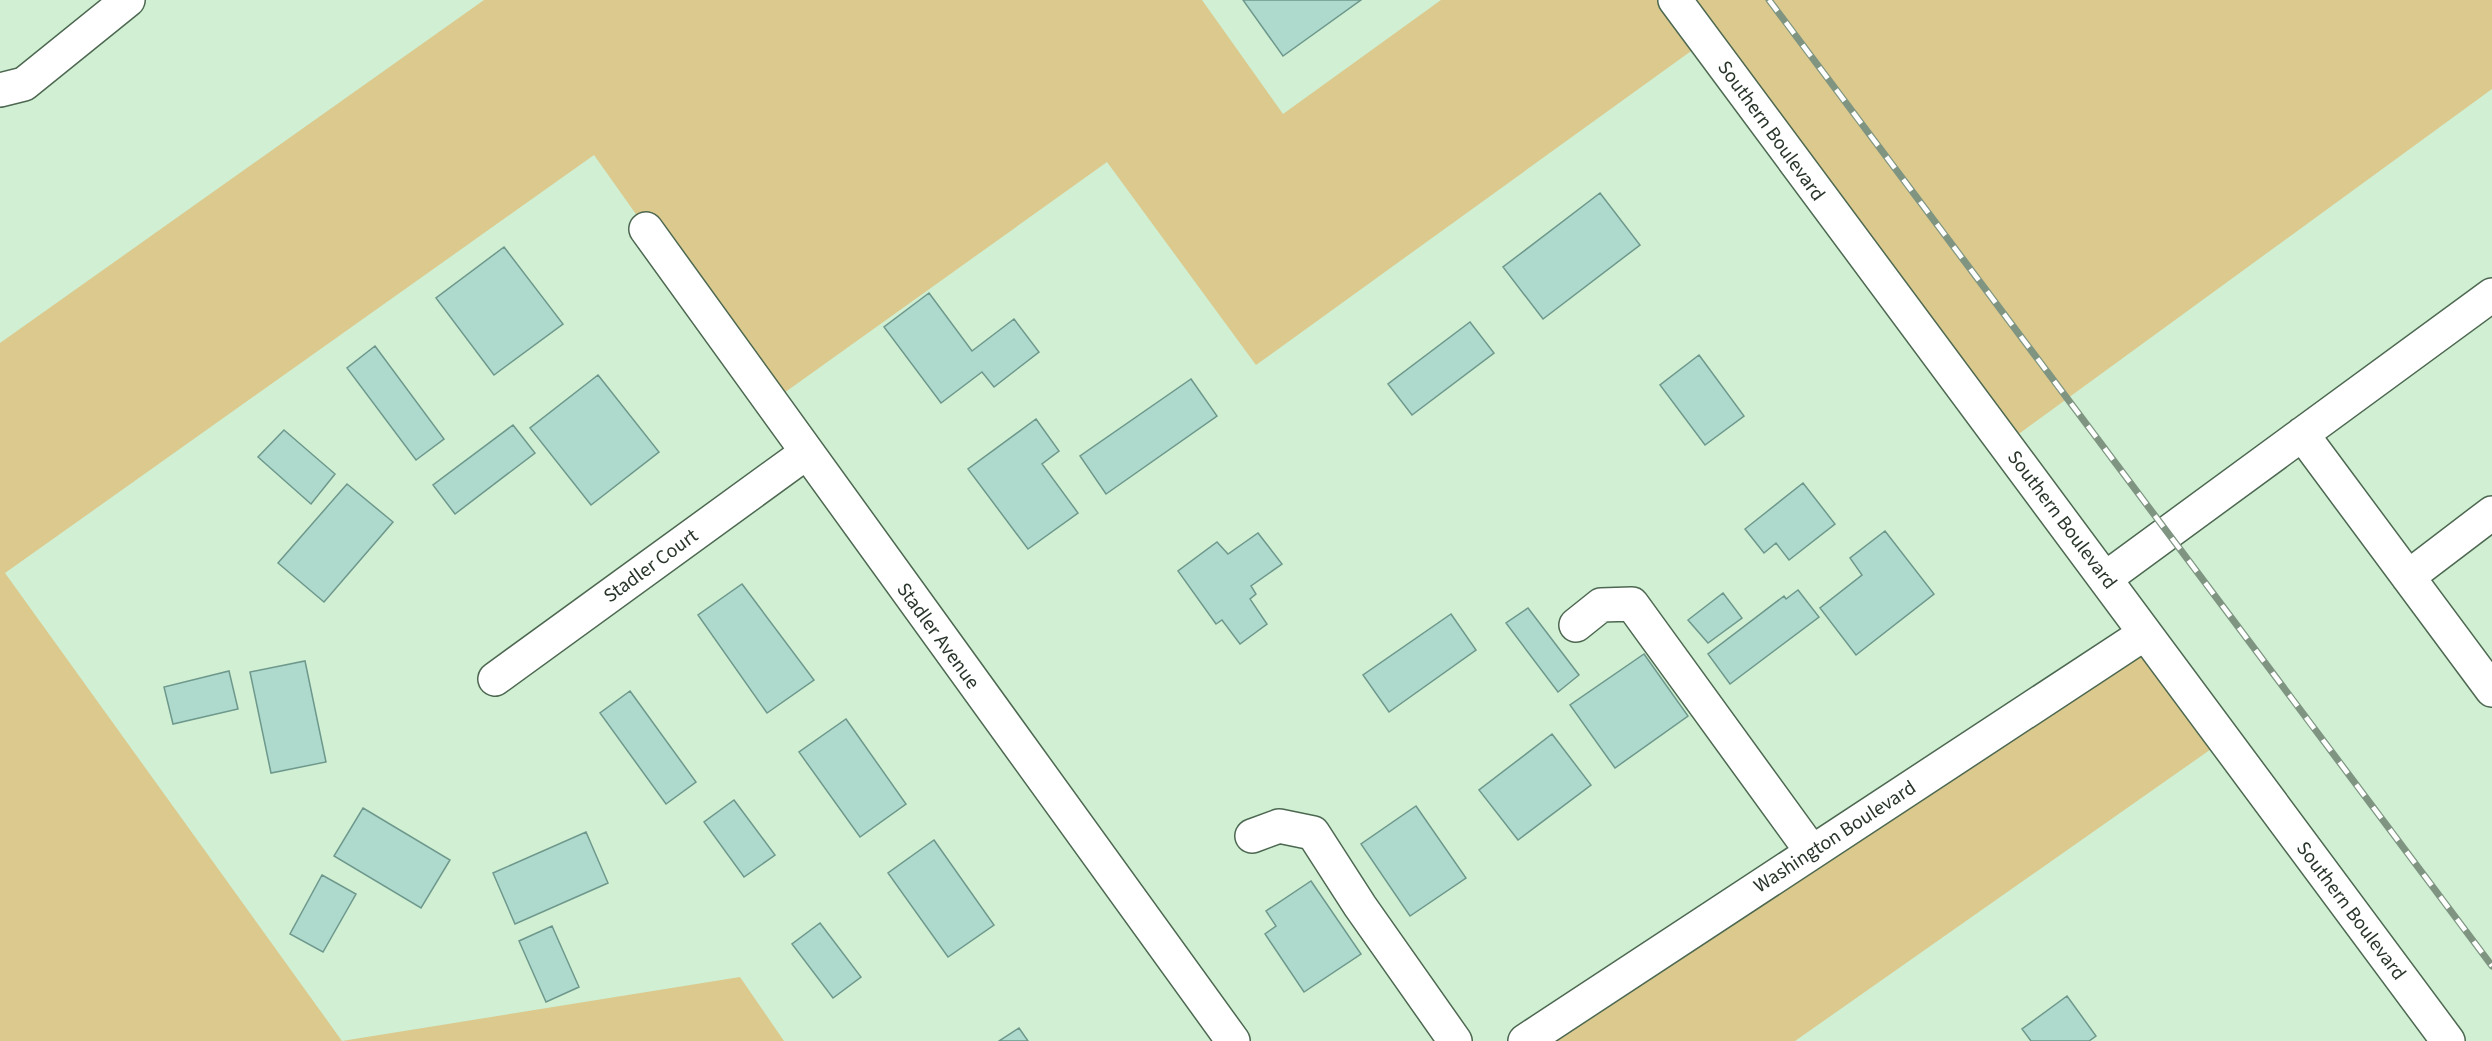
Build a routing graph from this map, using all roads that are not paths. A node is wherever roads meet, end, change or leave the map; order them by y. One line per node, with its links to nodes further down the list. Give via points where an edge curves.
1 (128, 0): 3 (street, via 24,84)
2 (1675, 0): 10 (street, Southern Boulevard)
3 (0, 90)
4 (646, 229): 7 (street, Stadler Avenue)
5 (2492, 295): 6 (street)
6 (2302, 434): 9 (street); 10 (street)
7 (806, 453): 13 (street, Stadler Court); 17 (street, Stadler Avenue)
8 (2492, 513): 9 (street)
9 (2408, 577): 14 (street)
10 (2106, 578): 12 (street, Southern Boulevard)
11 (1576, 625): 16 (street, via 1601,605 1632,604)
12 (2144, 634): 16 (street, Washington Boulevard); 20 (street, Southern Boulevard)
13 (495, 679)
14 (2492, 690)
15 (1252, 836): 18 (street, via 1279,826 1313,833)
16 (1812, 852): 19 (street, Washington Boulevard)
17 (1233, 1041)
18 (1455, 1041)
19 (1525, 1041)
20 (2448, 1041)

